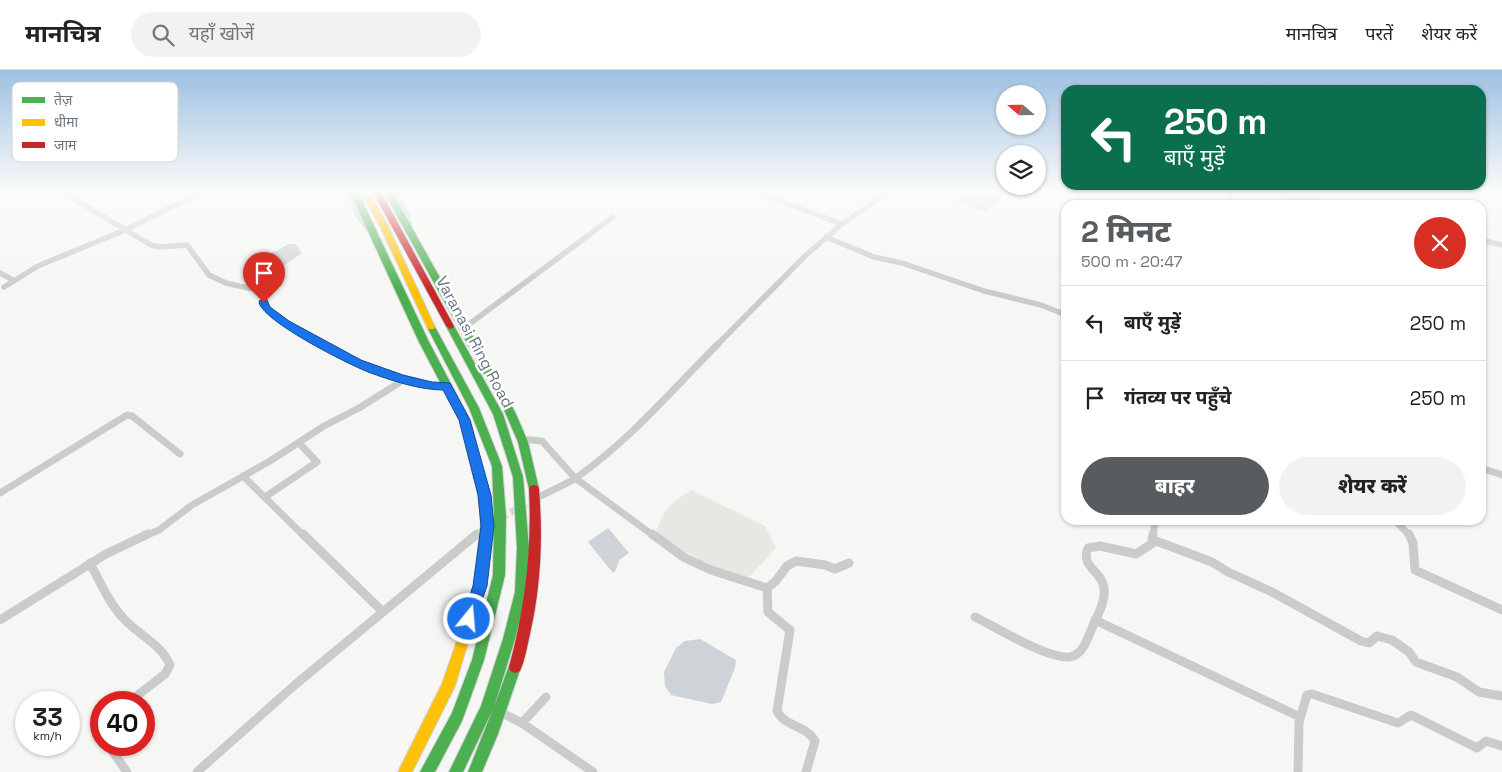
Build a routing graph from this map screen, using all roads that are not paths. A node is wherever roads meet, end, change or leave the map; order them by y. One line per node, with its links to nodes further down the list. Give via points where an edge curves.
1 (116, 225): 10 (street)
2 (136, 225): 10 (street)
3 (368, 225): 21 (main road)
4 (383, 225): 55 (main road, via 430,326 474,408 497,466 499,575 478,660 457,716)
5 (395, 225): 56 (main road, Varanasi Ring Road, via 498,414 518,477 523,548 521,592 487,708)
6 (407, 225): 12 (main road)
7 (410, 225): 12 (street)
8 (604, 225): 19 (street, via 468,325)
9 (841, 225): 11 (street)
10 (125, 230): 16 (street, via 38,266); 20 (street, via 154,247 175,243 187,245 209,275 226,283 258,290 266,308 285,324 372,370)
11 (826, 237): 18 (street, via 874,257); 28 (street, via 660,406)
12 (414, 238): 19 (main road)
13 (1486, 241): 14 (street)
14 (1502, 245)
15 (0, 274): 16 (street)
16 (13, 280): 17 (street)
17 (4, 287)
18 (1061, 313)
19 (466, 330): 22 (main road, via 505,401)
20 (403, 378): 21 (street, via 432,386); 23 (street)
21 (446, 386): 34 (main road, via 465,420 484,495)
22 (521, 439): 28 (street, via 542,442); 31 (main road)
23 (299, 443): 27 (street); 30 (street, via 317,462)
24 (180, 454): 29 (street, via 127,415)
25 (1486, 470): 26 (street)
26 (1502, 475)
27 (243, 476): 30 (street); 36 (street, via 192,505 159,530 128,542)
28 (575, 478): 31 (street); 38 (street, via 692,562)
29 (0, 493)
30 (265, 498): 40 (street)
31 (535, 499): 47 (main road, via 535,582 520,655)
32 (1154, 525): 35 (street)
33 (1400, 525): 39 (street, via 1413,543 1416,570)
34 (487, 526): 40 (street); 54 (main road, via 480,586 448,686)
35 (1152, 542): 43 (street, via 1143,552 1136,554 1100,545 1088,548 1085,560 1103,583 1104,591); 45 (street, via 1202,558 1361,641 1369,643 1377,636 1385,637 1404,648 1416,662 1457,677 1479,692)
36 (90, 563): 42 (street); 44 (street, via 113,606 169,661 165,674)
37 (849, 563): 38 (street, via 835,569 822,562 795,561)
38 (767, 588): 59 (street, via 767,611 790,630 777,710 779,716 809,732 815,741)
39 (1502, 610)
40 (382, 611): 53 (street)
41 (975, 617): 43 (street, via 1064,658 1078,654)
42 (0, 620)
43 (1095, 620): 48 (street)
44 (143, 691)
45 (1502, 696)
46 (546, 697): 49 (street)
47 (500, 712): 49 (street); 57 (main road)
48 (1300, 717): 50 (street, via 1307,695 1312,694 1390,721 1417,716 1477,748 1486,741); 60 (street)
49 (522, 723): 58 (street)
50 (1502, 746)
51 (116, 756): 52 (street)
52 (127, 772)
53 (197, 772)
54 (405, 772)
55 (427, 772)
56 (456, 772)
57 (475, 772)
58 (593, 772)
59 (806, 772)
60 (1298, 772)

